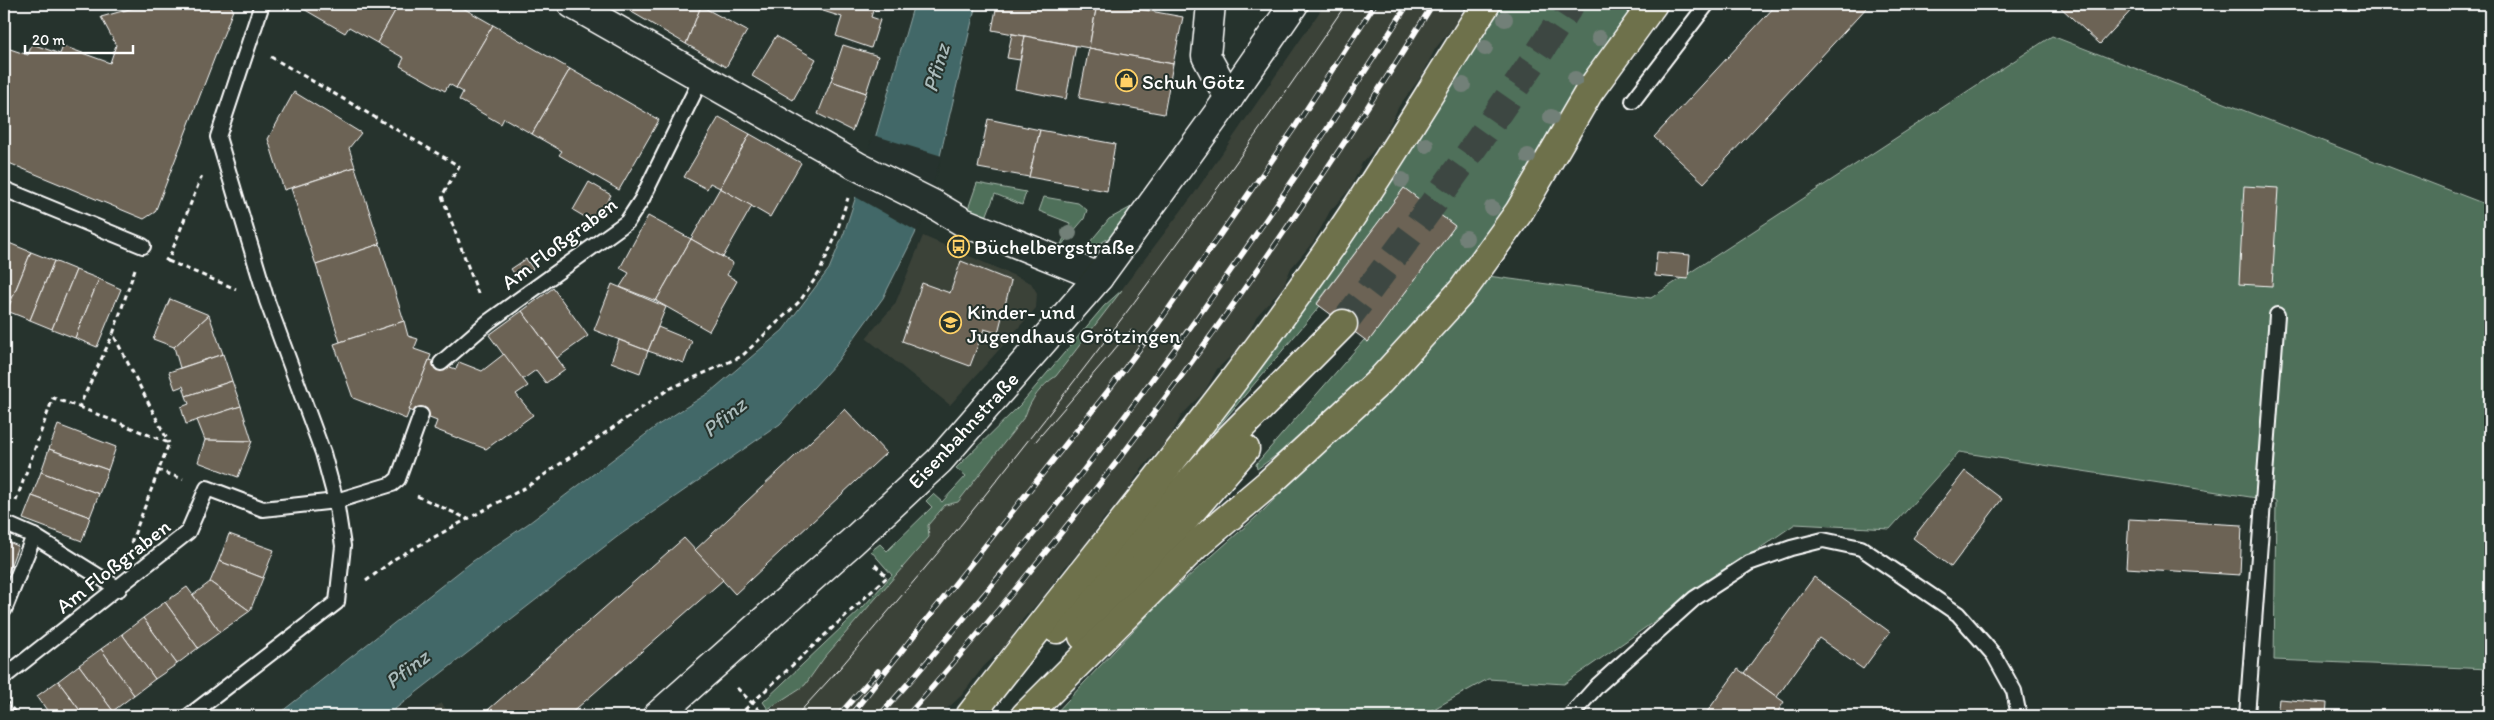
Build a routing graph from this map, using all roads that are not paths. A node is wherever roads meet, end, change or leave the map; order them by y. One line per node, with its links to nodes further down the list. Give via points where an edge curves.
1 (262, 4): 17 (lane, via 218,136 267,301 323,453)
2 (572, 4): 8 (street)
3 (1211, 4): 9 (street, via 1206,56)
4 (1294, 4): 9 (street, Eisenbahnstraße)
5 (1486, 4): 25 (highway, via 1336,239 1201,424 1070,586)
6 (1653, 4): 27 (highway, via 1589,92 1519,212 1462,291 1380,381 1195,546)
7 (1705, 4): 10 (lane)
8 (701, 79): 13 (street, via 981,231); 15 (lane, Am Floßgraben, via 642,199 627,222 488,322)
9 (1230, 98): 13 (street, Eisenbahnstraße)
10 (1633, 101)
11 (4, 189): 12 (lane)
12 (143, 246)
13 (1099, 277): 24 (street, Eisenbahnstraße, via 939,461)
14 (2277, 314): 30 (lane)
15 (440, 363)
16 (422, 415): 17 (lane, Am Floßgraben, via 398,479 392,484)
17 (336, 501): 20 (lane, Am Floßgraben, via 263,509 207,488 188,532); 23 (lane, via 343,546 337,602)
18 (6, 524): 19 (lane)
19 (34, 536): 20 (lane); 21 (lane)
20 (119, 589): 22 (lane, Am Floßgraben)
21 (4, 610)
22 (4, 677)
23 (189, 716)
24 (657, 716)
25 (971, 716): 26 (highway, via 1081,603 1228,440 1343,324 1245,449 1097,618)
26 (1017, 716)
27 (1025, 716)
28 (1570, 716): 29 (lane, via 1598,685 1695,598 1749,563 1823,540 1862,548 1958,614 1994,656 2014,691)
29 (2019, 716)
30 (2247, 716)

